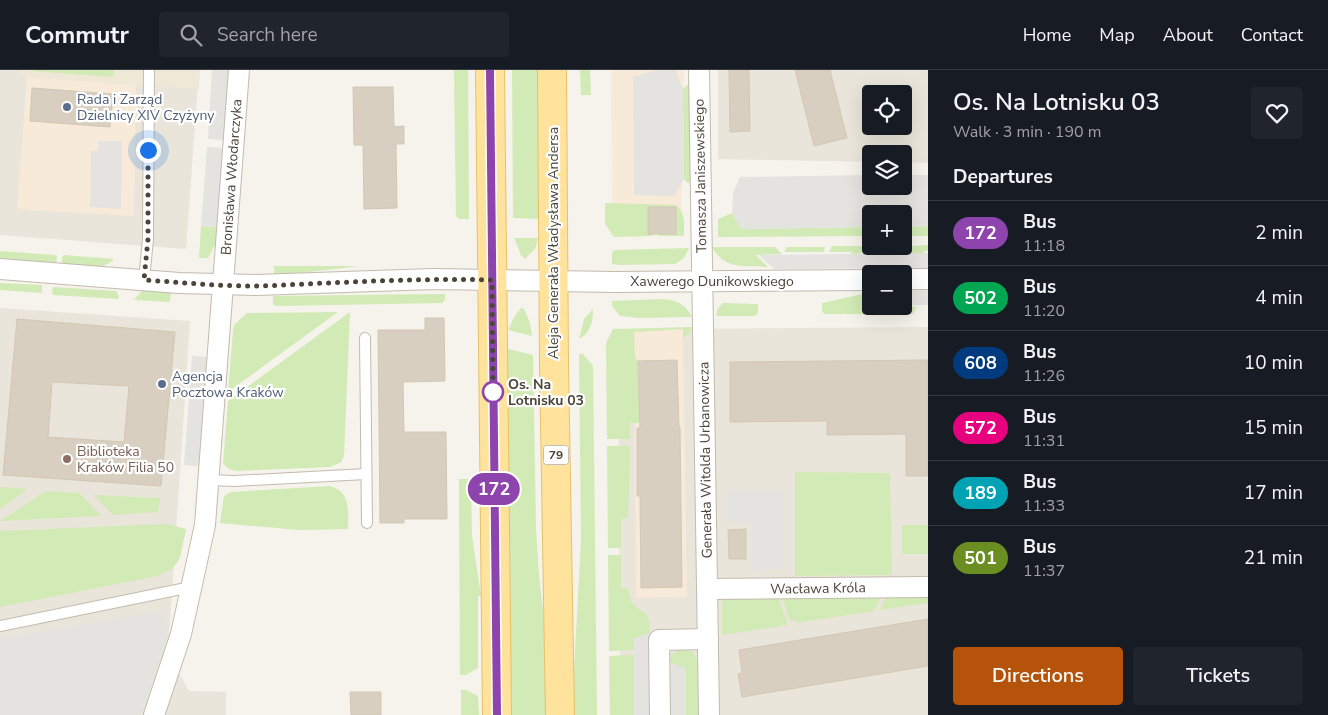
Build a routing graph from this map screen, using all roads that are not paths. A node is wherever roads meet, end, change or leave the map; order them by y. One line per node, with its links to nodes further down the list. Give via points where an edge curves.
1 (149, 70): 8 (lane, via 148,239)
2 (238, 70): 14 (street, Bronisława Włodarczyka)
3 (490, 70): 9 (main road)
4 (552, 70): 12 (main road, Aleja Generała Władysława Andersa / 79)
5 (699, 70): 13 (street, Tomasza Janiszewskiego)
6 (0, 269): 8 (street, Xawerego Dunikowskiego)
7 (928, 279): 11 (street)
8 (144, 280): 14 (street, Xawerego Dunikowskiego)
9 (492, 280): 12 (street, Xawerego Dunikowskiego); 14 (street, Xawerego Dunikowskiego); 25 (main road)
10 (862, 280): 13 (street, Xawerego Dunikowskiego)
11 (912, 280)
12 (553, 281): 13 (street, Xawerego Dunikowskiego); 26 (main road, Aleja Generała Władysława Andersa / 79)
13 (701, 282): 21 (street, Generała Witolda Urbanowicza)
14 (223, 285): 17 (street, Bronisława Włodarczyka)
15 (366, 338): 16 (lane)
16 (366, 474): 17 (lane); 18 (lane)
17 (209, 480): 20 (street, Bronisława Włodarczyka, via 201,544)
18 (367, 524)
19 (928, 587): 21 (street, Wacława Króla)
20 (191, 588): 22 (lane); 24 (street, Bronisława Włodarczyka, via 181,634)
21 (708, 589): 23 (street, Generała Witolda Urbanowicza)
22 (0, 626)
23 (708, 639): 27 (street, via 659,640); 28 (street, Generała Witolda Urbanowicza)
24 (154, 715)
25 (497, 715)
26 (560, 715)
27 (660, 715)
28 (709, 715)

